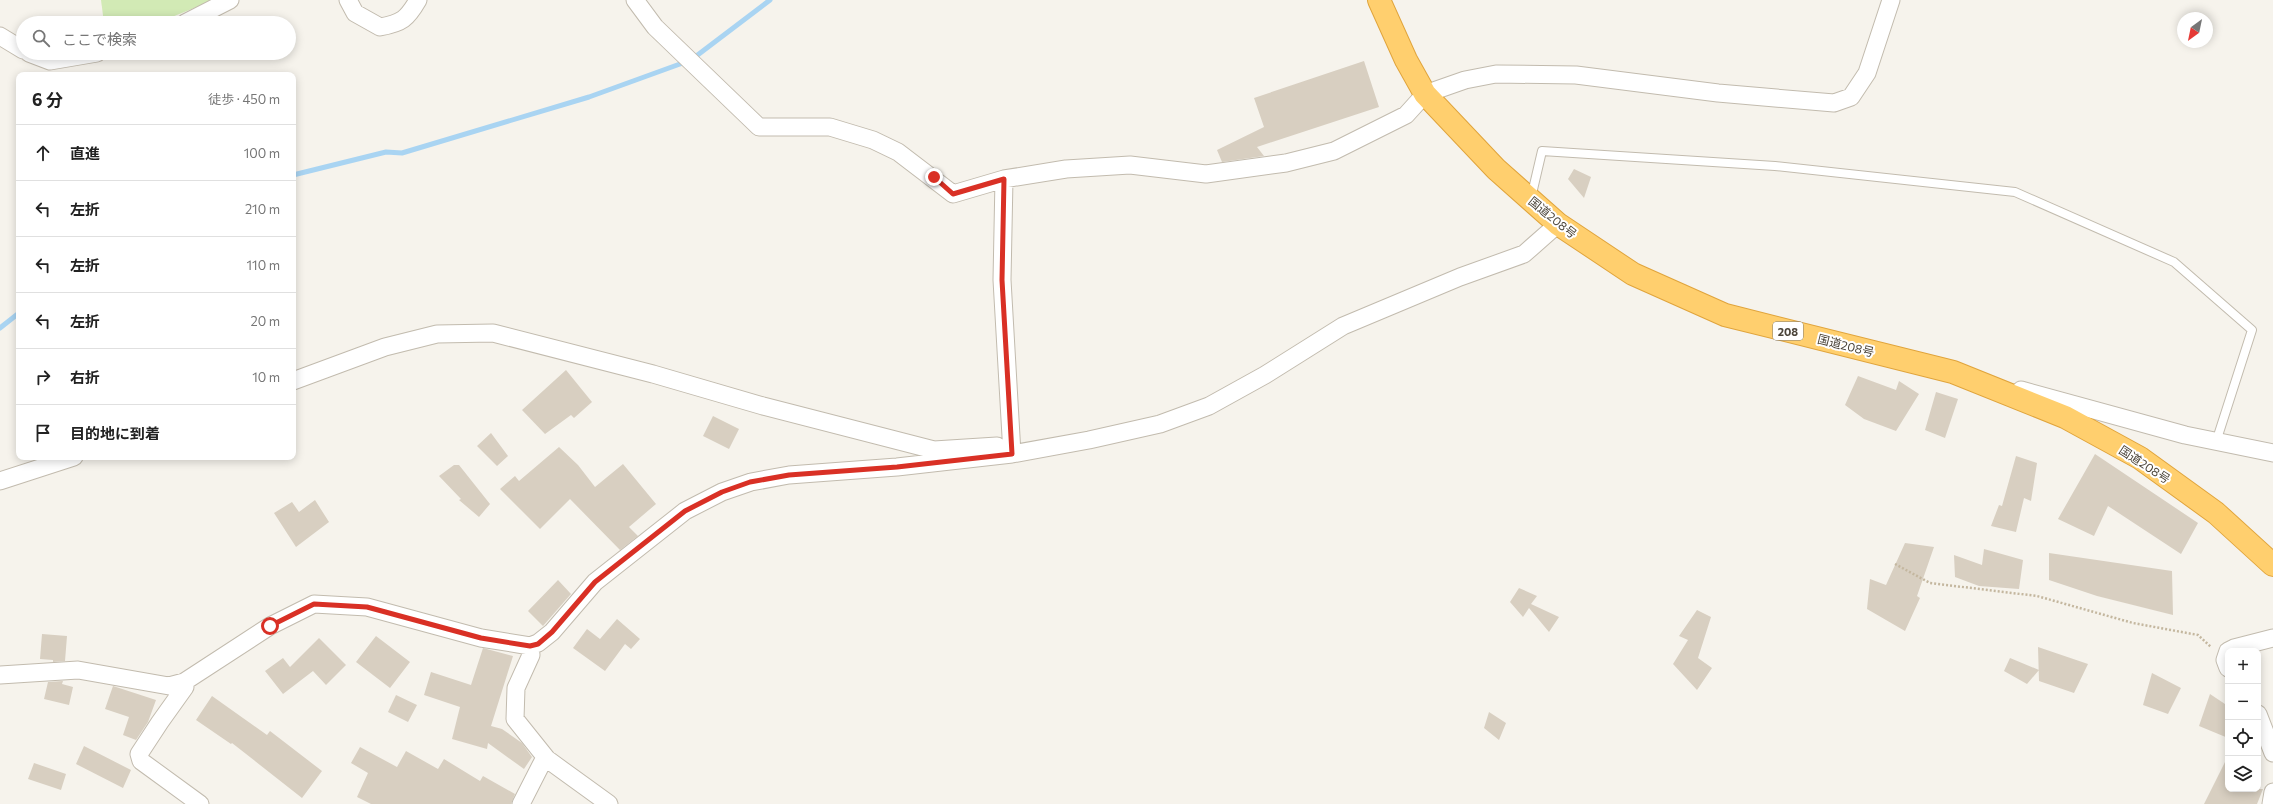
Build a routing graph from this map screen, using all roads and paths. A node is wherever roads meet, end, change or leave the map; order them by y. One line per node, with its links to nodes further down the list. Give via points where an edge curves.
1 (230, 0): 7 (street)
2 (348, 0): 3 (street, via 355,13 380,27 396,24 408,17)
3 (418, 0)
4 (635, 0): 11 (street, via 655,27 759,127 830,127 873,140 898,152 953,194)
5 (1379, 0): 10 (highway, 国道208号 / 208, via 1406,60)
6 (1891, 0): 10 (street, via 1867,73 1851,97 1834,103 1725,94 1576,75 1496,74 1465,80)
7 (199, 16)
8 (0, 36): 9 (street)
9 (16, 46)
10 (1425, 94): 11 (street, via 1406,115 1341,148 1286,163 1206,174 1130,164 1066,169); 12 (highway, 国道208号 / 208, via 1496,169)
11 (1004, 179): 17 (street, via 1002,280)
12 (1530, 200): 13 (highway, 国道208号 / 208); 16 (lane, via 1542,151 1775,166 2015,192 2174,262 2252,330)
13 (1558, 224): 14 (highway, 国道208号 / 208, via 1633,274 1725,315); 17 (street, via 1524,254 1460,277 1343,326 1265,375 1208,406 1160,424 1089,440)
14 (1953, 372): 16 (street); 22 (highway, 国道208号 / 208, via 2065,416 2140,458 2216,513)
15 (296, 380): 17 (street, via 385,347 437,334 493,333 934,450)
16 (2216, 442): 18 (street)
17 (1011, 449): 24 (street, via 897,467 789,475 750,482 722,492 685,511 595,582 552,632 538,644)
18 (2273, 453)
19 (65, 460): 20 (street)
20 (0, 481)
21 (1895, 564): 26 (path, via 1930,584 2037,596 2133,624 2198,635)
22 (2273, 565)
23 (2273, 638): 25 (street)
24 (530, 646): 28 (street, via 481,638 367,607 314,604 270,626); 31 (street, via 531,654 516,688 515,719)
25 (2234, 648)
26 (2225, 655)
27 (0, 675): 28 (street, via 78,670 169,686)
28 (184, 682): 33 (street, via 186,687 139,754 141,761)
29 (2260, 720): 30 (street)
30 (2273, 753)
31 (547, 759): 34 (street, via 542,763); 35 (street)
32 (2273, 792): 36 (street)
33 (200, 804)
34 (521, 804)
35 (609, 804)
36 (2271, 804)

